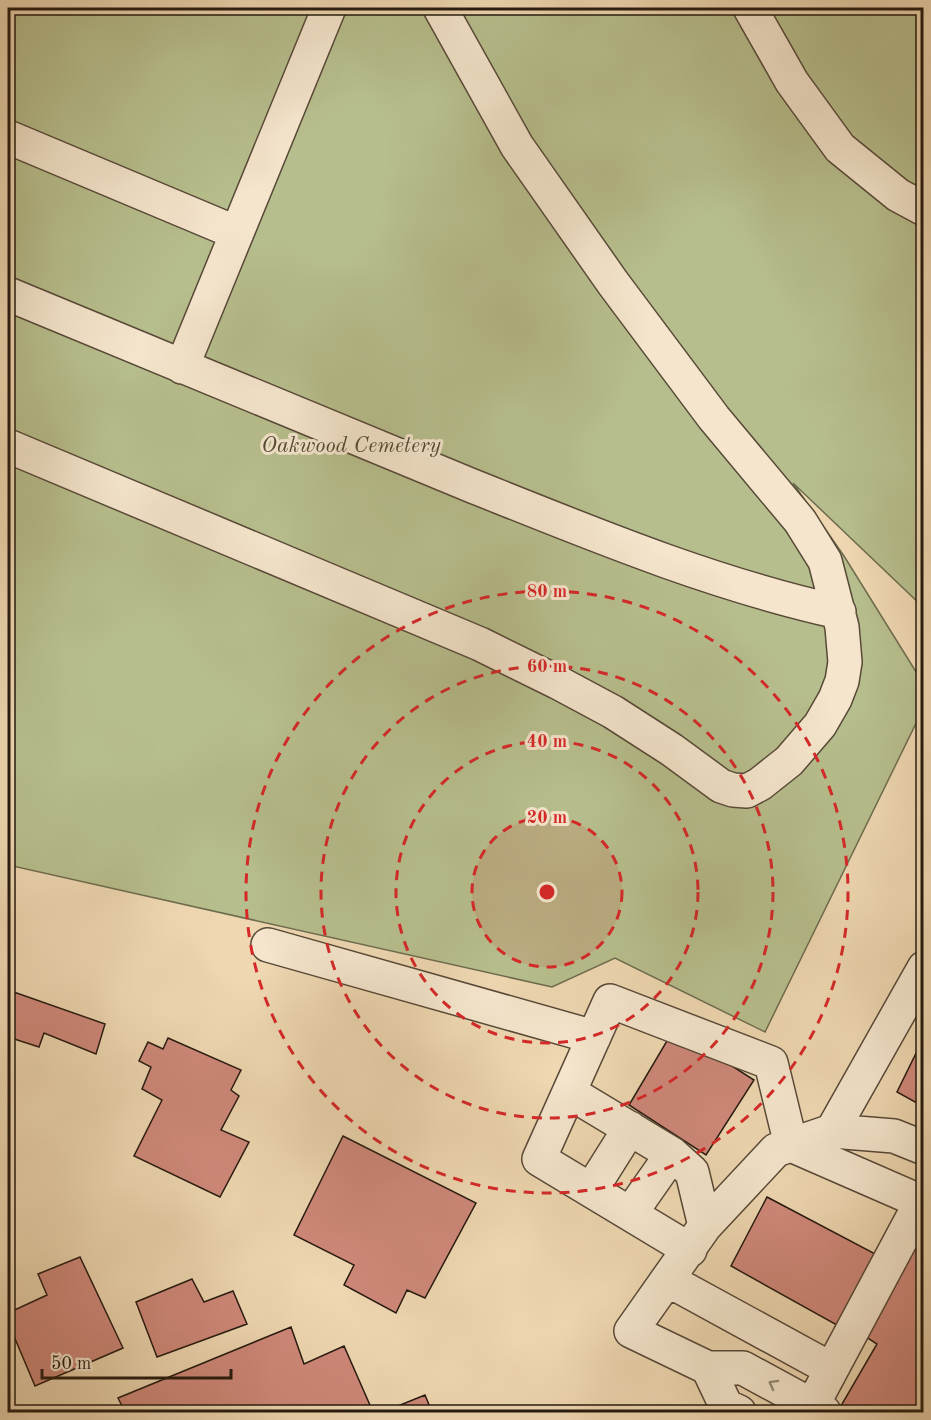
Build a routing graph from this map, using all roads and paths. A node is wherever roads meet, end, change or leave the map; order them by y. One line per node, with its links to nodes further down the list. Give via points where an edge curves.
1 (329, 8): 6 (lane)
2 (440, 8): 10 (lane, via 517,146 613,283 714,417 800,521 825,561)
3 (750, 8): 5 (lane, via 792,82 840,148 898,195)
4 (8, 137): 6 (lane)
5 (924, 209)
6 (237, 233): 8 (lane)
7 (8, 294): 8 (lane)
8 (182, 367): 10 (lane, via 609,541 786,601)
9 (8, 446): 10 (lane, via 480,644 613,712 721,786 733,790 747,791 789,761 836,699 845,662)
10 (839, 612)
11 (268, 945): 13 (lane)
12 (924, 968): 16 (lane)
13 (594, 1037): 14 (lane); 17 (lane, via 610,1001 771,1063)
14 (569, 1092): 15 (lane); 20 (lane, via 539,1159)
15 (630, 1128): 19 (lane); 20 (lane)
16 (832, 1131): 17 (lane); 18 (lane, via 894,1136)
17 (791, 1145): 21 (lane); 23 (lane, via 776,1150)
18 (924, 1148)
19 (672, 1154): 22 (lane); 23 (lane, via 692,1172)
20 (591, 1190): 22 (lane)
21 (922, 1203): 26 (lane)
22 (630, 1214): 23 (lane)
23 (698, 1238): 24 (lane)
24 (668, 1280): 25 (lane, via 631,1331); 26 (lane)
25 (708, 1368): 27 (lane, one-way to 25, via 743,1368); 28 (lane, via 726,1406)
26 (831, 1369): 27 (lane)
27 (818, 1409)
28 (739, 1413)

